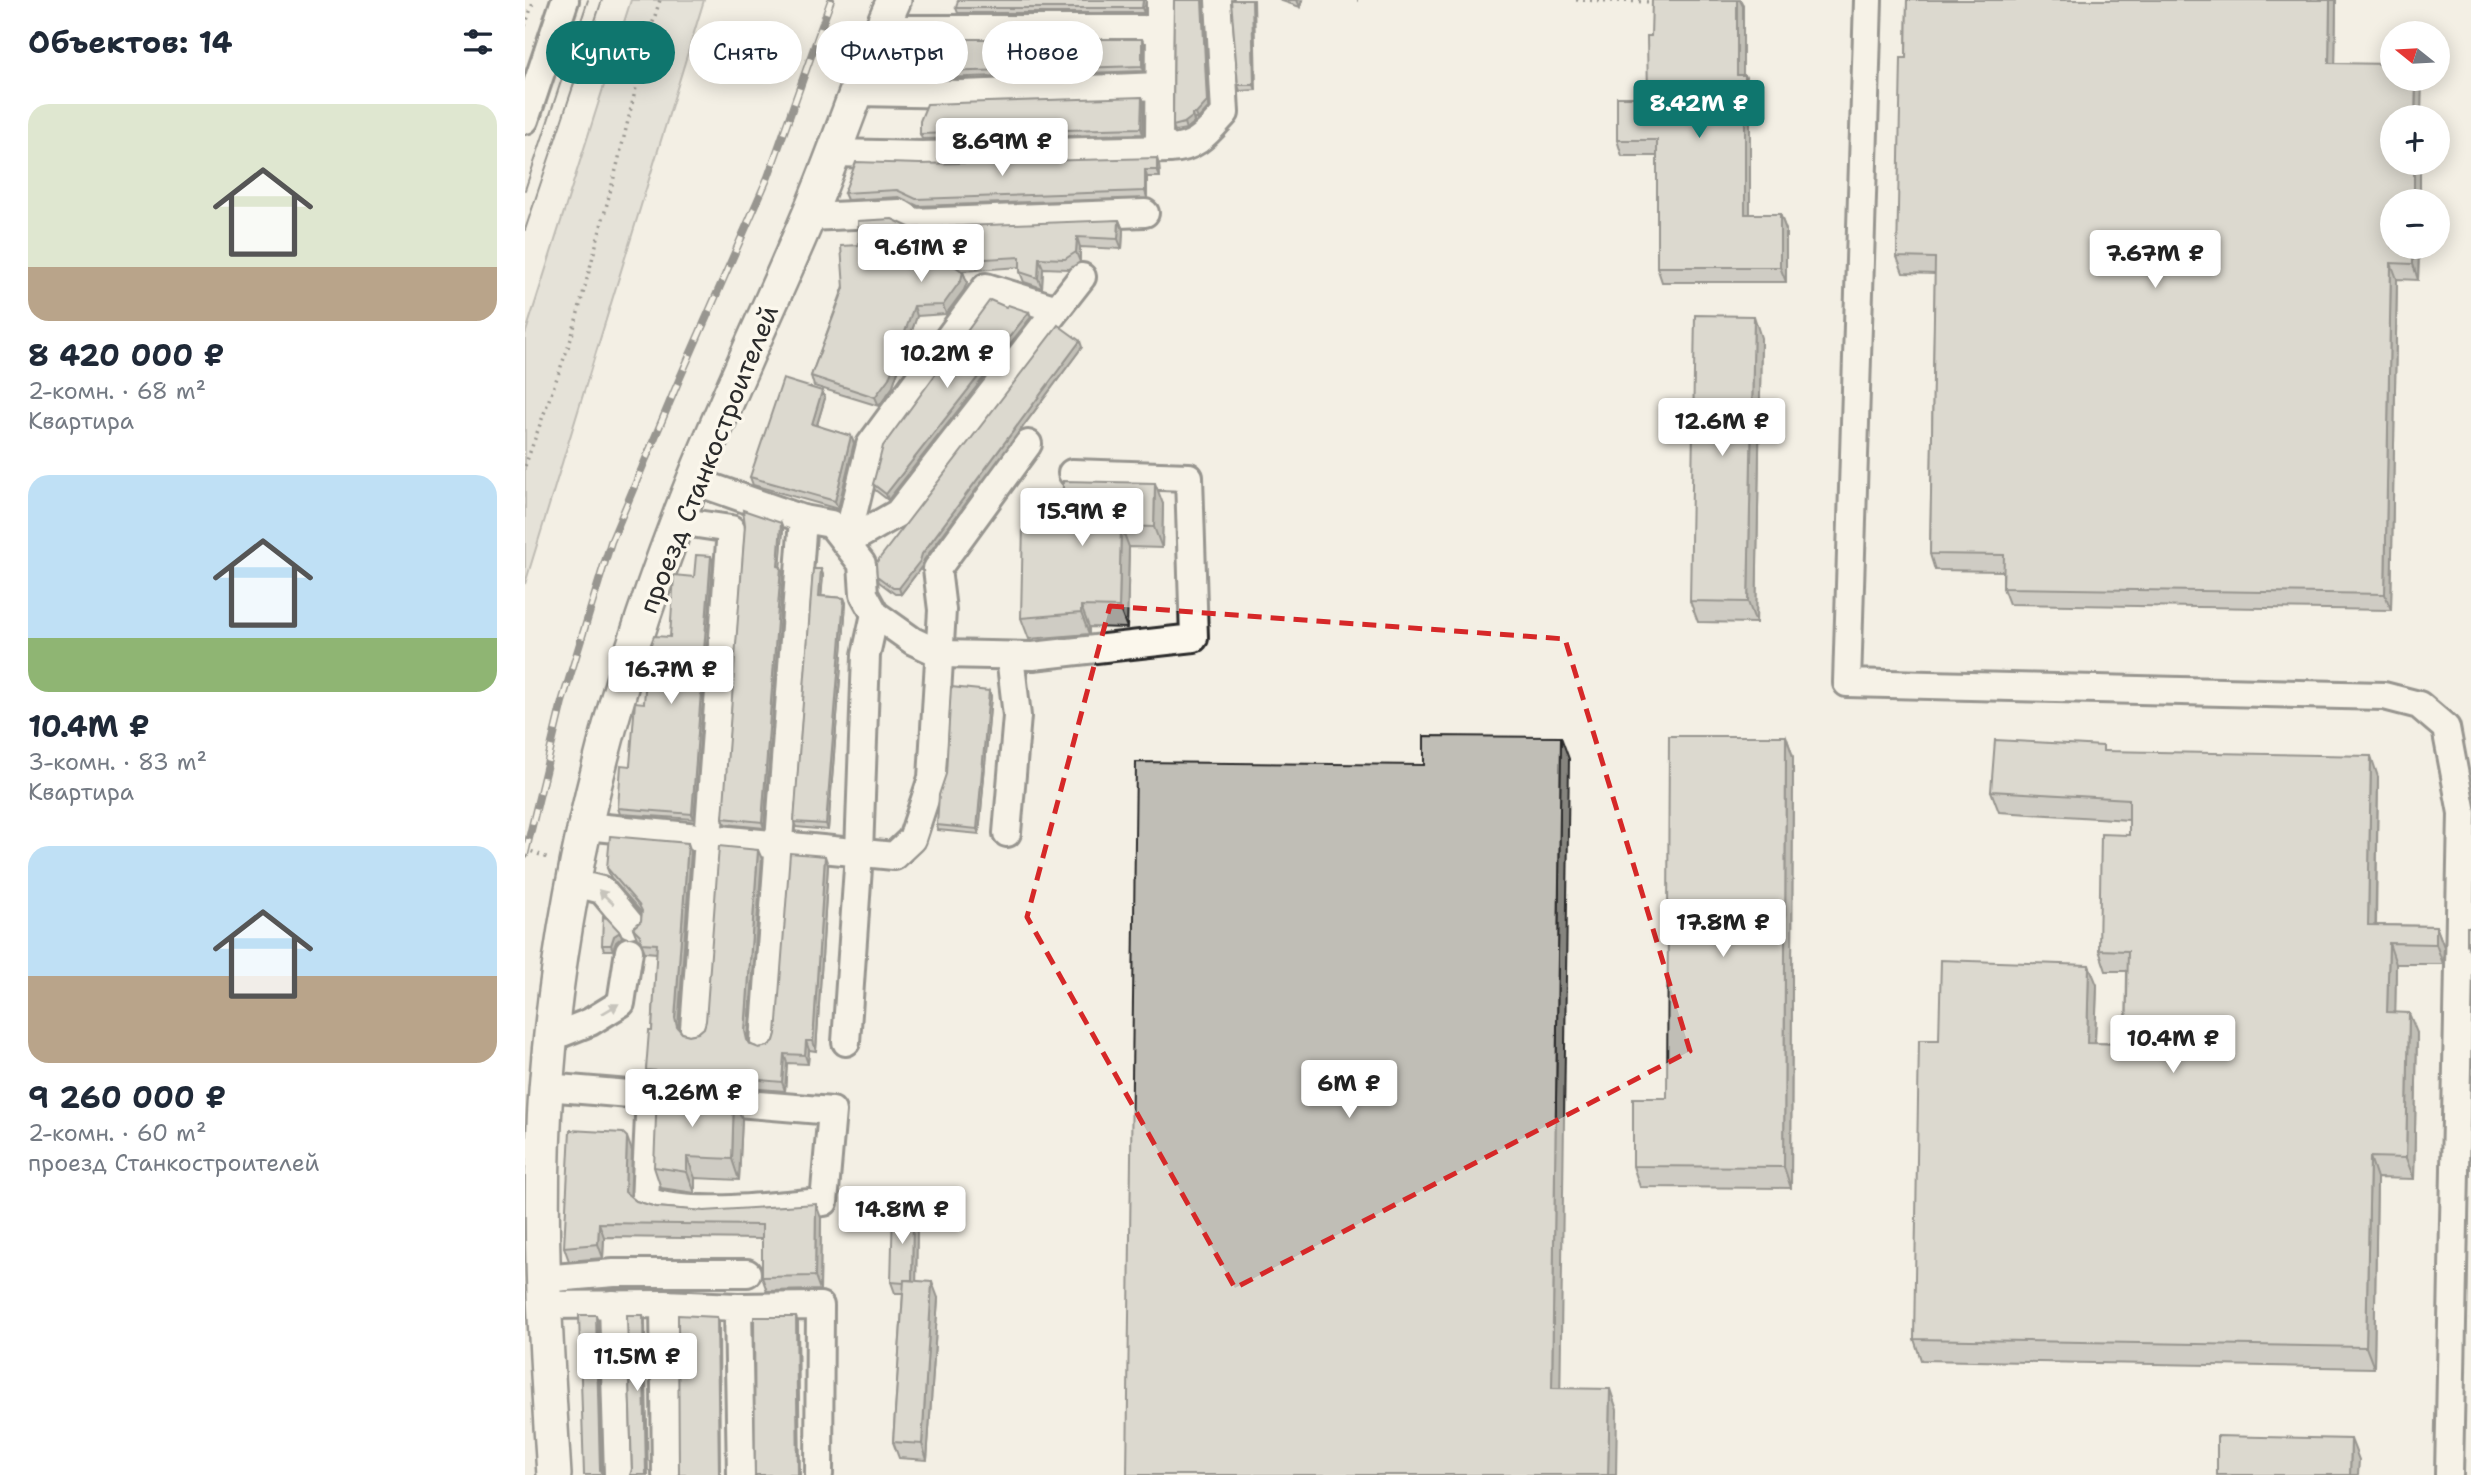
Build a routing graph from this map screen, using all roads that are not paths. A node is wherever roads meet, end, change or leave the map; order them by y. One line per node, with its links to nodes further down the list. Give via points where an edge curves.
1 (565, 0): 9 (street)
2 (1160, 0): 6 (street)
3 (1219, 0): 10 (street, via 1225,113 1185,149)
4 (1868, 0): 32 (street, via 1847,682 2384,696 2419,705 2446,728 2462,813)
5 (887, 14): 6 (street); 8 (main road, проезд Станкостроителей)
6 (1160, 29): 7 (street)
7 (1160, 86): 8 (street, via 962,94); 10 (street, via 1159,137)
8 (857, 92): 11 (main road, проезд Станкостроителей)
9 (525, 120)
10 (1169, 149): 11 (street)
11 (835, 153): 13 (main road, проезд Станкостроителей)
12 (1145, 213): 13 (street, via 914,222 900,213)
13 (808, 217): 18 (main road, проезд Станкостроителей)
14 (1082, 277): 15 (street)
15 (1057, 310): 23 (street, via 898,513); 23 (street, via 986,287 870,445)
16 (1028, 444): 25 (street, via 937,569)
17 (1072, 473): 26 (street, via 1189,477 1194,638)
18 (694, 481): 19 (street); 21 (main road, проезд Станкостроителей)
19 (741, 497): 20 (street); 22 (street)
20 (803, 519): 23 (street, via 831,524); 30 (street)
21 (677, 521): 22 (street); 27 (main road, проезд Станкостроителей, via 636,637)
22 (731, 529): 29 (street)
23 (846, 543): 24 (street, via 862,564 864,594)
24 (875, 614): 25 (street); 31 (street, via 866,656)
25 (941, 654): 26 (street); 31 (street, via 932,778 912,839 894,856)
26 (1010, 656): 28 (street, via 1017,716)
27 (585, 826): 29 (street); 33 (main road, проезд Станкостроителей)
28 (1007, 833)
29 (708, 837): 30 (street); 36 (street)
30 (778, 844): 31 (street); 38 (street)
31 (859, 853): 39 (street)
32 (2466, 876): 52 (street)
33 (574, 883): 34 (street, one-way to 33, via 603,890); 37 (main road, проезд Станкостроителей)
34 (630, 924)
35 (629, 951): 37 (street, one-way to 35, via 621,1003)
36 (694, 1029)
37 (552, 1037): 40 (main road, проезд Станкостроителей)
38 (764, 1042)
39 (846, 1042)
40 (546, 1087): 41 (street); 43 (main road, проезд Станкостроителей)
41 (650, 1096): 41 (street, via 832,1111 824,1202 702,1209 664,1207 645,1200)
42 (747, 1273): 43 (street, via 614,1273)
43 (543, 1292): 44 (street); 47 (main road, проезд Станкостроителей)
44 (613, 1304): 45 (street); 48 (street)
45 (664, 1304): 46 (street); 49 (street)
46 (739, 1307): 50 (street); 51 (street, via 820,1306)
47 (554, 1475)
48 (618, 1475)
49 (666, 1475)
50 (741, 1475)
51 (819, 1475)
52 (2449, 1475)

